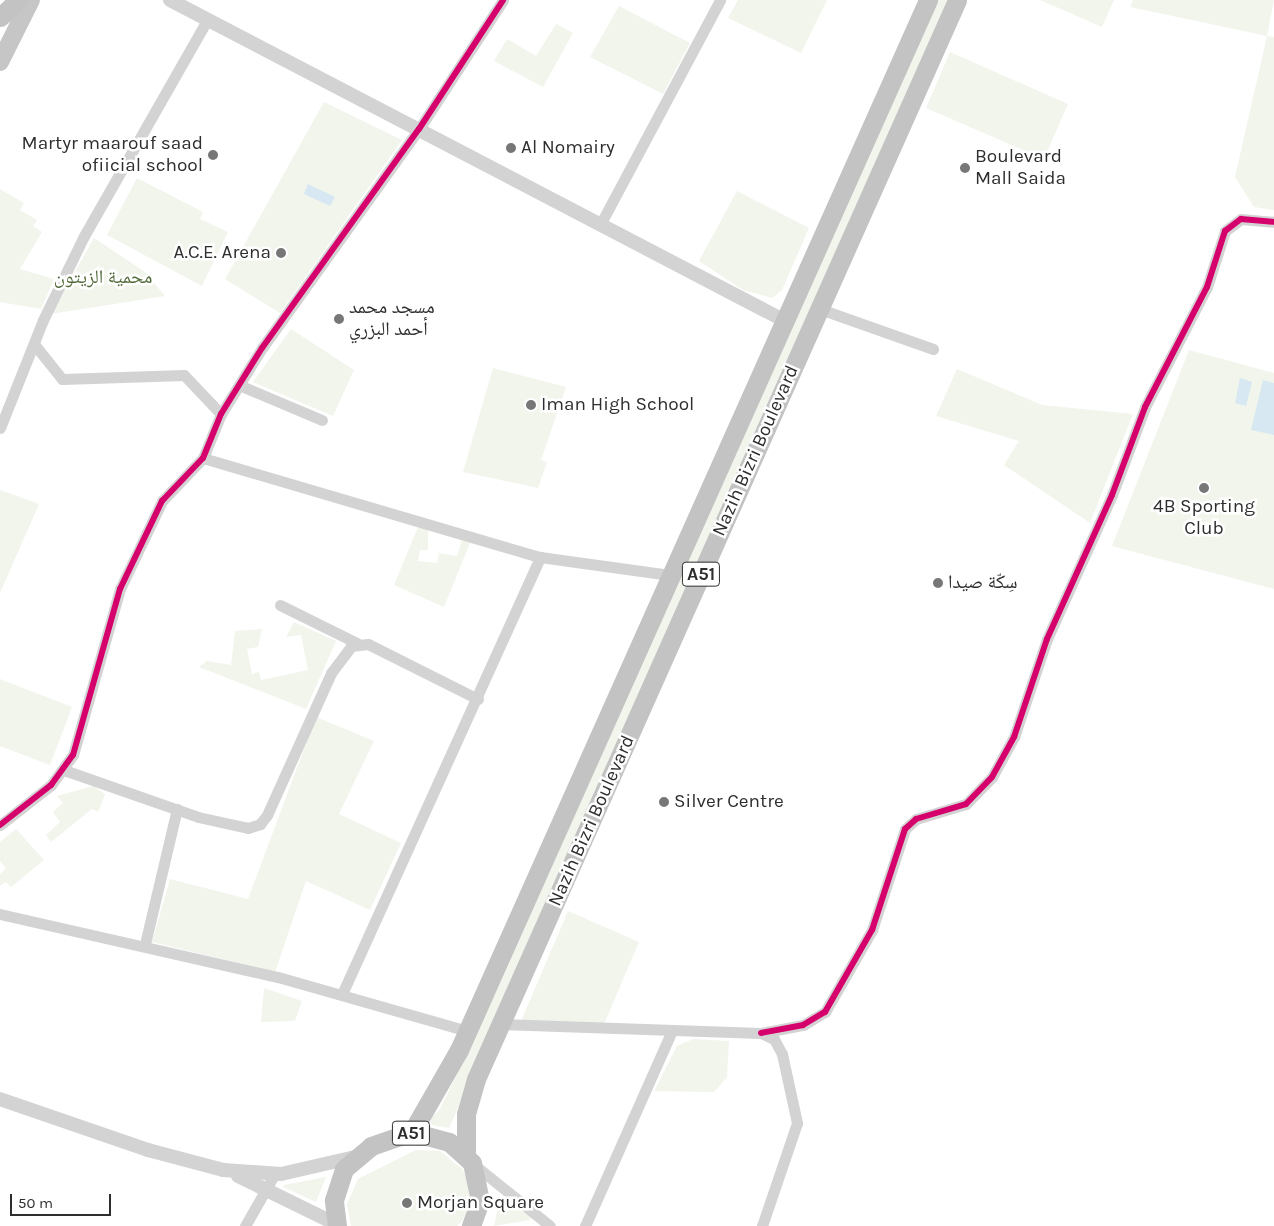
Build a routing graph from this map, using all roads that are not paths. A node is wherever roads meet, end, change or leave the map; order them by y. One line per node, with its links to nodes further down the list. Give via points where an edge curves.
1 (18, 0): 8 (highway)
2 (31, 0): 10 (main road)
3 (170, 0): 9 (street)
4 (504, 0): 11 (street)
5 (720, 0): 13 (street)
6 (928, 0): 15 (highway, Nazih Bizri Boulevard / A51)
7 (957, 0): 14 (highway, Nazih Bizri Boulevard / A51)
8 (0, 17)
9 (206, 22): 11 (street); 16 (street, via 84,236)
10 (0, 62)
11 (419, 130): 13 (street); 18 (street)
12 (1274, 222): 37 (street, via 1241,219 1225,231 1207,287 1144,407 1112,495 1047,640 1014,737 992,777 966,804 916,819 904,829 872,930 825,1012 803,1025)
13 (601, 223): 15 (street)
14 (820, 309): 17 (street); 34 (highway, Nazih Bizri Boulevard / A51)
15 (785, 321): 24 (highway, Nazih Bizri Boulevard / A51)
16 (34, 344): 19 (street, via 62,379 184,375); 21 (street)
17 (933, 349)
18 (240, 385): 19 (street); 20 (street)
19 (221, 414): 22 (street)
20 (322, 420)
21 (0, 428)
22 (203, 458): 23 (street); 28 (street, via 162,501 120,589 76,744)
23 (540, 557): 24 (street); 27 (street)
24 (670, 575): 35 (highway, Nazih Bizri Boulevard / A51, via 620,697)
25 (280, 605): 26 (street)
26 (357, 643): 27 (street, via 377,648); 29 (street, via 345,651 331,673 260,824 241,827)
27 (478, 699): 33 (street, via 461,724)
28 (64, 770): 29 (street); 30 (street)
29 (177, 809): 32 (street)
30 (0, 825)
31 (0, 914): 32 (street, via 85,936)
32 (145, 944): 33 (street)
33 (342, 994): 35 (street)
34 (501, 1024): 36 (street); 41 (highway, Nazih Bizri Boulevard / A51, via 470,1094 464,1138)
35 (468, 1031): 39 (highway, Nazih Bizri Boulevard / A51, via 437,1095)
36 (672, 1031): 37 (street); 49 (street)
37 (761, 1033): 50 (street, via 779,1045 798,1110 795,1132)
38 (0, 1099): 42 (street, via 148,1150)
39 (412, 1132): 40 (highway, A51, via 393,1137); 41 (highway, A51, via 430,1134)
40 (355, 1157): 43 (street); 45 (highway, A51, via 337,1182)
41 (469, 1158): 46 (street); 48 (highway, A51, via 480,1201)
42 (223, 1170): 43 (street); 44 (street)
43 (274, 1175): 44 (street)
44 (268, 1189): 45 (street); 47 (street)
45 (337, 1225)
46 (542, 1225)
47 (245, 1226)
48 (471, 1226)
49 (585, 1226)
50 (762, 1226)

